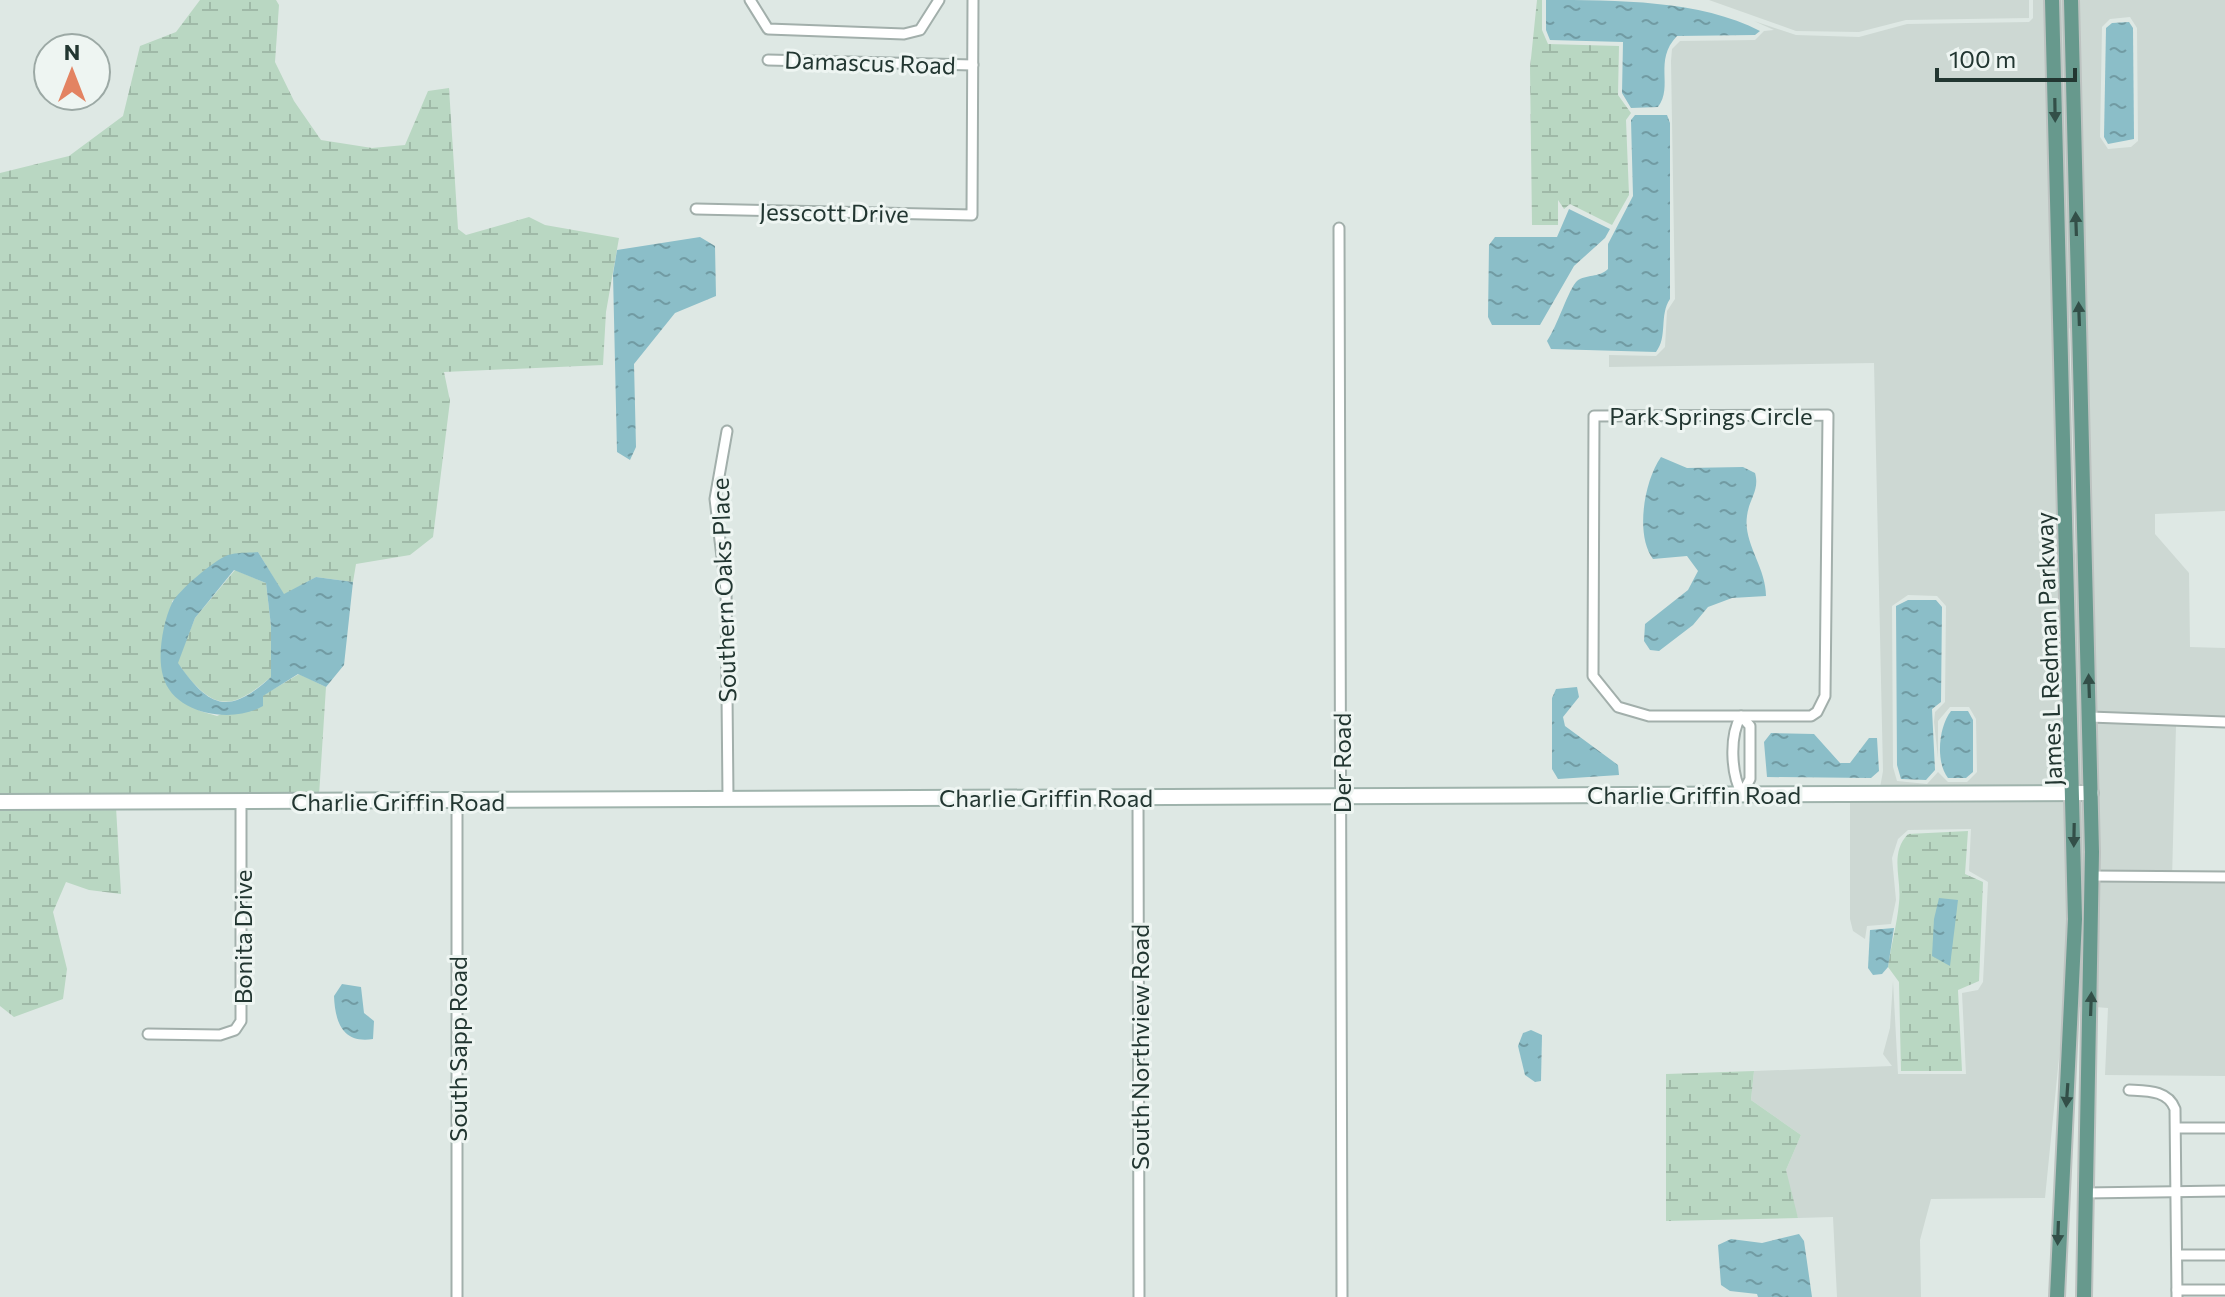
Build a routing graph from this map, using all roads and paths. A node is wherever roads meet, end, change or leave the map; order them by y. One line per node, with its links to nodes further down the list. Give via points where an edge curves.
1 (750, 0): 2 (street, via 768,29 904,34 920,30)
2 (939, 0)
3 (973, 0): 7 (street)
4 (2052, 0): 10 (main road, James L Redman Parkway, one-way to 10)
5 (2069, 0): 12 (main road, James L Redman Parkway, one-way to 5)
6 (768, 60): 7 (street, Damascus Road)
7 (973, 65): 8 (street, Jesscott Drive, via 972,215)
8 (696, 209)
9 (1339, 228): 21 (street, Der Road)
10 (2060, 319): 12 (main road, via 2069,339 2072,427); 13 (main road, James L Redman Parkway)
11 (727, 431): 23 (street, Southern Oaks Place, via 715,499 726,590)
12 (2082, 437): 14 (main road, James L Redman Parkway)
13 (2063, 438): 14 (main road, via 2074,453 2076,540); 20 (main road, James L Redman Parkway)
14 (2086, 567): 16 (main road, James L Redman Parkway, one-way to 14)
15 (1741, 716): 15 (street, Park Springs Circle, via 1811,716 1825,696 1828,415 1594,416 1593,676 1618,707 1649,716); 19 (street, via 1734,726 1735,781); 19 (street, via 1750,726 1750,779)
16 (2090, 717): 17 (street); 18 (main road, James L Redman Parkway)
17 (2225, 722)
18 (2091, 793): 20 (street, Charlie Griffin Road); 27 (main road, James L Redman Parkway)
19 (1742, 794): 20 (street, Charlie Griffin Road); 21 (street, Charlie Griffin Road)
20 (2074, 794): 43 (main road, James L Redman Parkway, one-way to 43, via 2075,919)
21 (1341, 796): 22 (street, Charlie Griffin Road); 42 (street, Der Road)
22 (1138, 797): 23 (street, Charlie Griffin Road); 41 (street, South Northview Road)
23 (728, 798): 24 (street, Charlie Griffin Road)
24 (457, 800): 26 (street, Charlie Griffin Road); 40 (street, South Sapp Road)
25 (0, 802): 26 (street, Charlie Griffin Road)
26 (241, 802): 29 (street, Bonita Drive, via 241,1021 235,1030 220,1035)
27 (2092, 876): 28 (street); 35 (main road, James L Redman Parkway, one-way to 27)
28 (2225, 877)
29 (148, 1034)
30 (2129, 1090): 31 (street, via 2167,1097)
31 (2177, 1128): 32 (street); 34 (street)
32 (2225, 1128)
33 (2225, 1191): 34 (street)
34 (2176, 1192): 35 (street); 36 (street)
35 (2084, 1193): 44 (main road, James L Redman Parkway)
36 (2177, 1255): 37 (street); 39 (street)
37 (2225, 1255)
38 (2225, 1290): 39 (street)
39 (2177, 1294)
40 (457, 1297)
41 (1139, 1297)
42 (1342, 1297)
43 (2057, 1297)
44 (2084, 1297)

